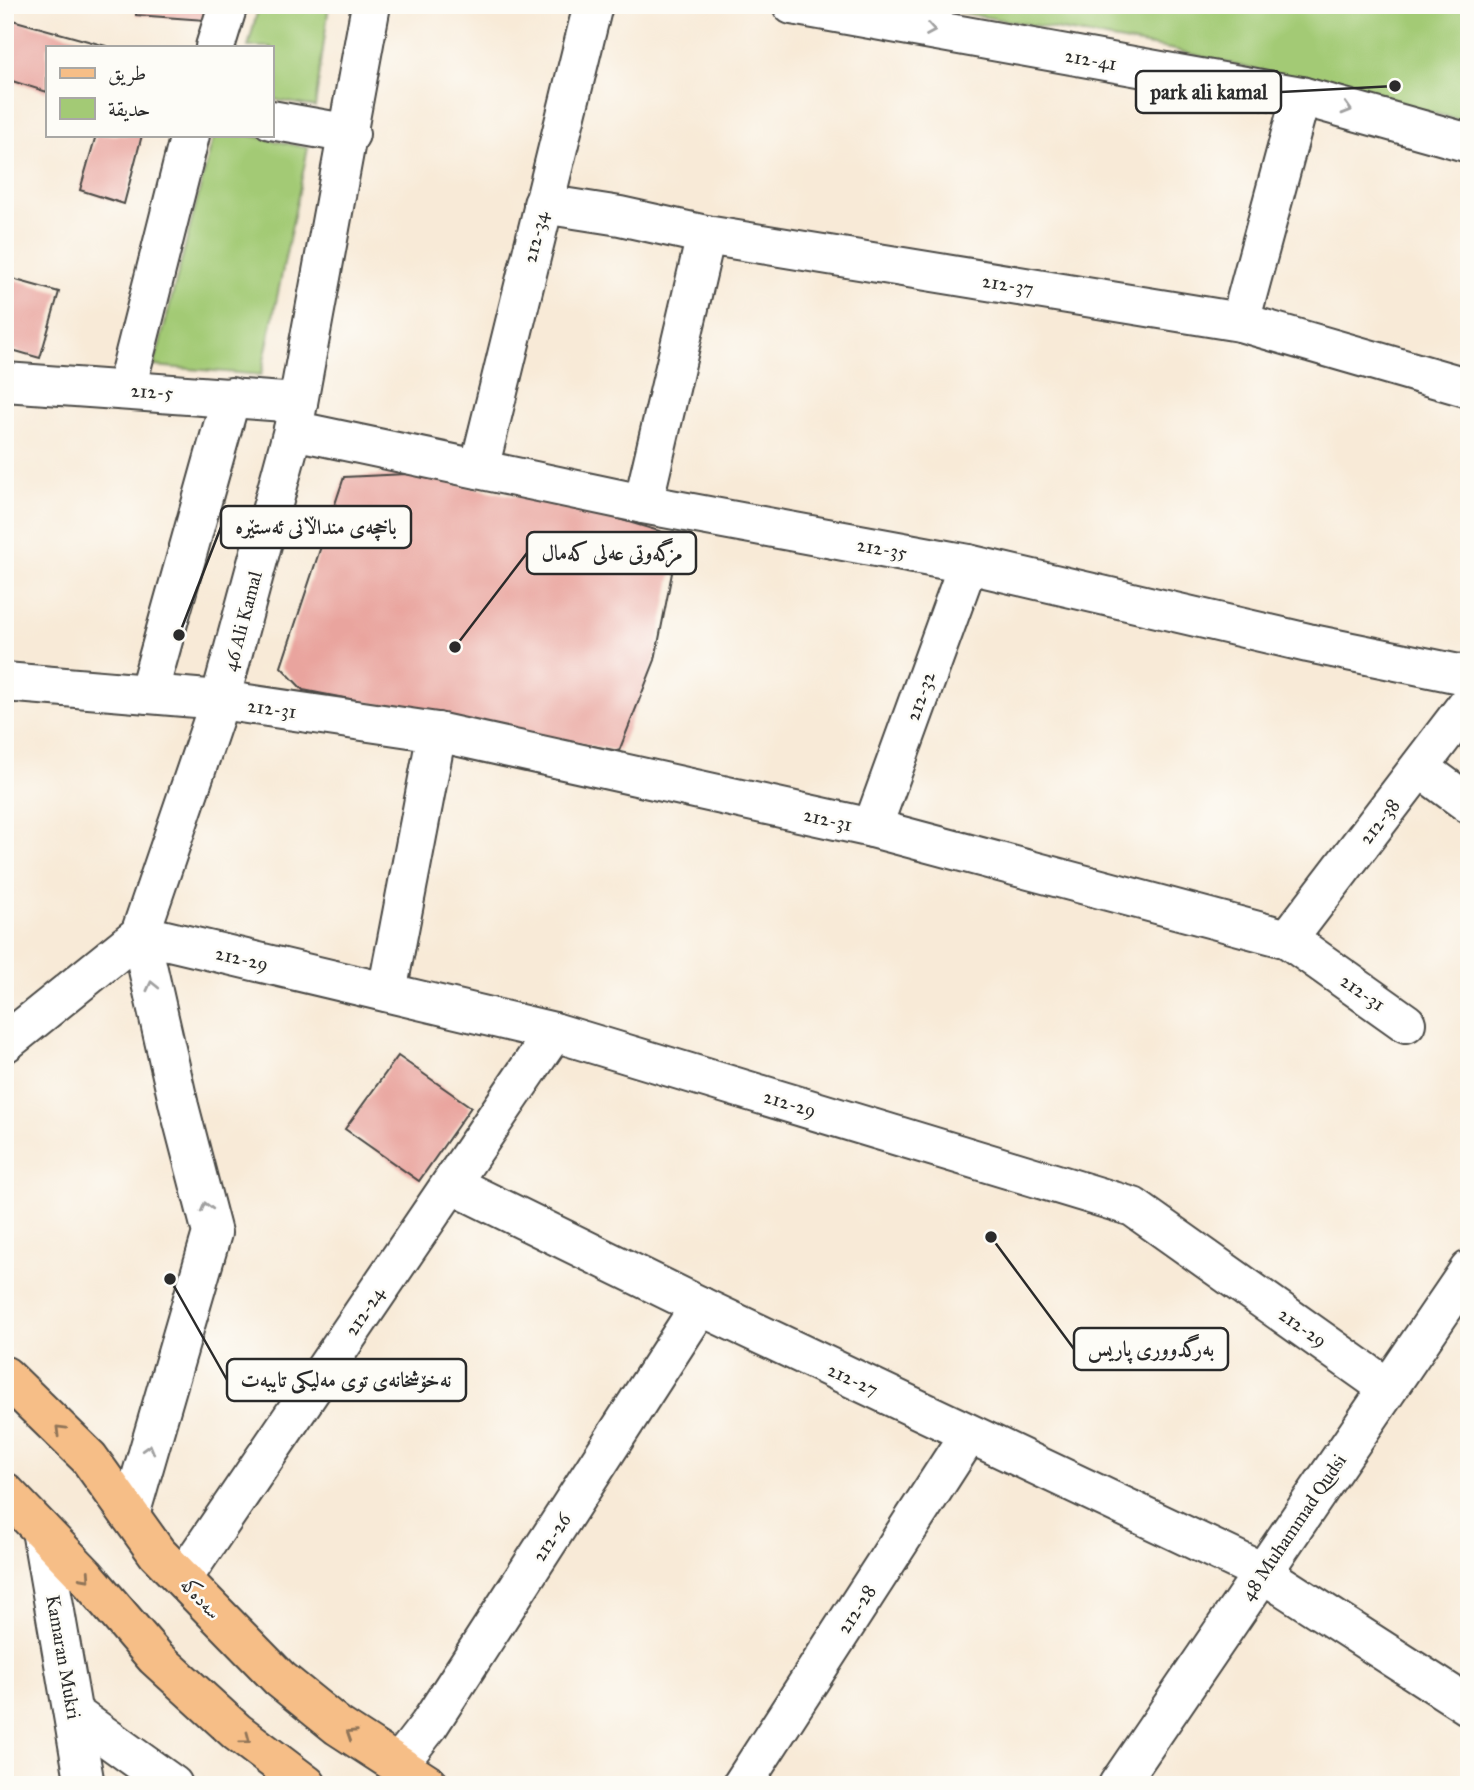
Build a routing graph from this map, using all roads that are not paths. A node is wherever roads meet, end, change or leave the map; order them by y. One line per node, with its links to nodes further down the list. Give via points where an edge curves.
1 (228, 5): 5 (street)
2 (371, 5): 8 (street, 46 Ali Kamal)
3 (593, 5): 11 (street, 212-34)
4 (792, 5): 6 (street, 212-41, one-way to 6)
5 (215, 46)
6 (1301, 96): 10 (street, 212-41, one-way to 10); 13 (street)
7 (273, 120): 8 (street)
8 (350, 134): 18 (street, 46 Ali Kamal)
9 (190, 136): 16 (street)
10 (1469, 144)
11 (542, 204): 12 (street, 212-37); 19 (street, 212-34)
12 (706, 234): 13 (street, 212-37); 20 (street)
13 (1240, 322): 15 (street, 212-37)
14 (5, 382): 16 (street, 212-5)
15 (1469, 388)
16 (126, 389): 17 (street, 212-5)
17 (231, 397): 18 (street, 212-5); 24 (street)
18 (296, 416): 19 (street, 212-35); 25 (street, 46 Ali Kamal)
19 (479, 470): 20 (street, 212-35)
20 (643, 504): 21 (street, 212-35)
21 (968, 564): 22 (street, 212-35); 30 (street, 212-32)
22 (1469, 676)
23 (5, 682): 24 (street, 212-31)
24 (148, 694): 25 (street, 212-31)
25 (220, 700): 27 (street, 212-31); 31 (street, 46 Ali Kamal)
26 (1469, 702): 28 (street, 212-38)
27 (437, 732): 30 (street, 212-31); 33 (street)
28 (1420, 768): 29 (street); 32 (street, 212-38)
29 (1469, 804)
30 (872, 828): 32 (street, 212-31)
31 (140, 934): 33 (street, 212-29); 36 (street); 44 (street, one-way to 31, via 212,1233)
32 (1288, 939): 34 (street, 212-31)
33 (387, 992): 35 (street, 212-29)
34 (1406, 1023)
35 (554, 1032): 37 (street, 212-24); 41 (street, 212-29, via 1133,1207)
36 (5, 1043)
37 (451, 1184): 39 (street, 212-27); 47 (street, 212-24)
38 (1469, 1270): 41 (street, 48 Muhammad Qudsi)
39 (700, 1306): 42 (street, 212-27); 50 (street, 212-26, via 429,1726)
40 (5, 1376): 44 (main road, سەدەکە, one-way to 40, via 89,1458)
41 (1388, 1388): 46 (street, 48 Muhammad Qudsi)
42 (970, 1434): 46 (street, 212-27); 54 (street, 212-28)
43 (5, 1492): 45 (main road)
44 (130, 1515): 47 (main road, سەدەکە, via 157,1553)
45 (41, 1530): 49 (street, Kamaran Mukri); 53 (main road, one-way to 53, via 155,1657 237,1732)
46 (1259, 1571): 48 (street, 212-27); 55 (street, 48 Muhammad Qudsi)
47 (183, 1578): 50 (main road, سەدەکە, one-way to 47, via 338,1726 280,1679)
48 (1469, 1706)
49 (74, 1714): 51 (street, Kamaran Mukri); 52 (street)
50 (413, 1775)
51 (85, 1785)
52 (173, 1785)
53 (307, 1785)
54 (742, 1785)
55 (1118, 1785)

